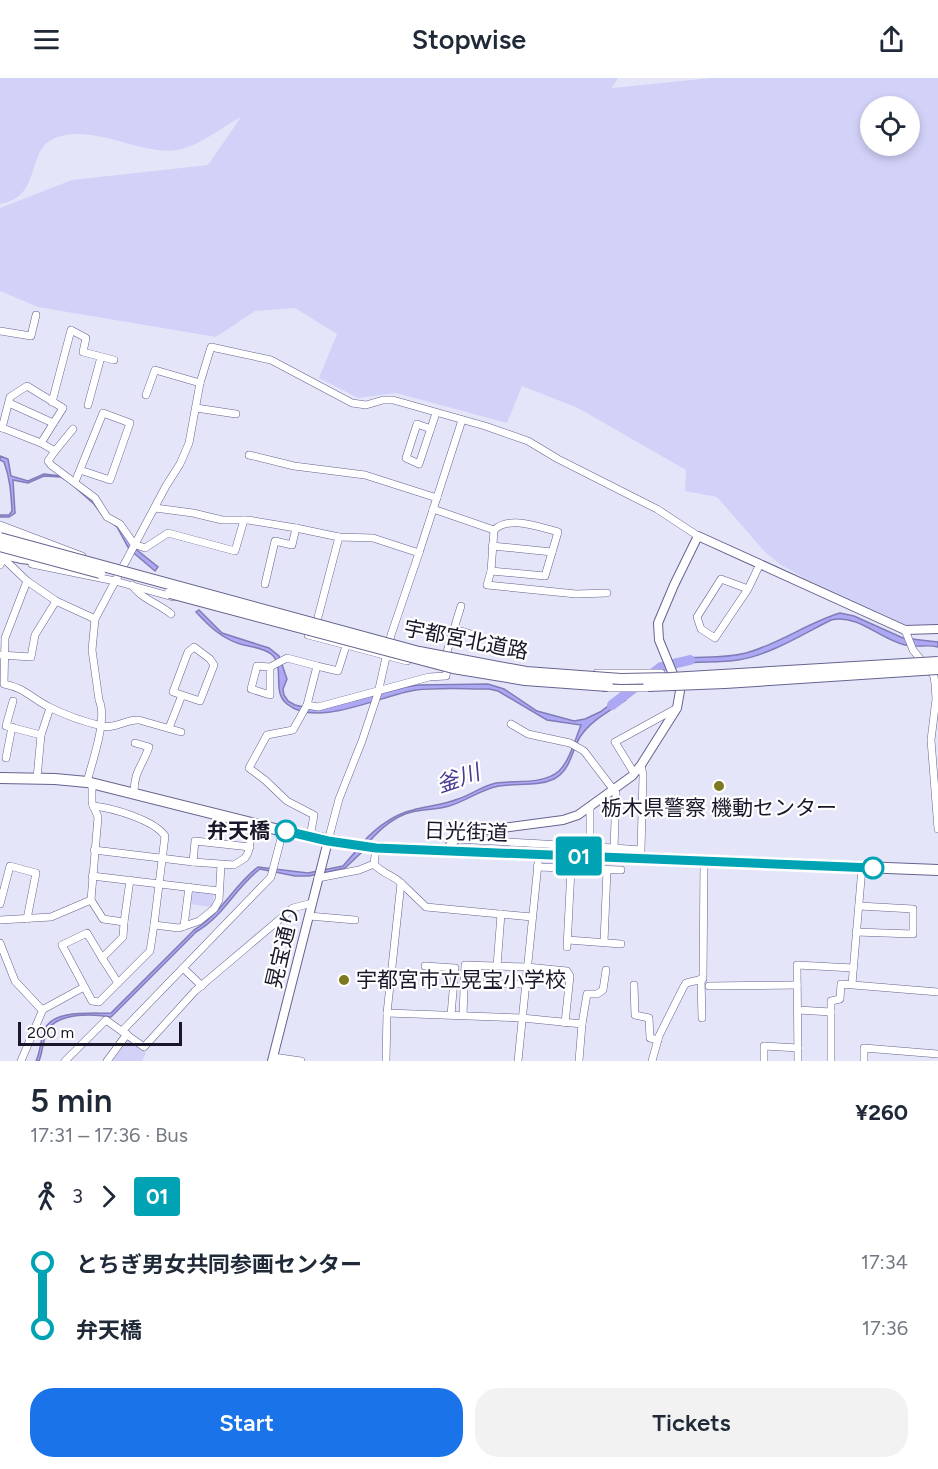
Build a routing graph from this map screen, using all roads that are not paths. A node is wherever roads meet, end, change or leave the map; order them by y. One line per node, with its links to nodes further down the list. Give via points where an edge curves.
1 (36, 315): 2 (street, via 31,336)
2 (0, 330)
3 (101, 357): 4 (street); 7 (street, via 83,352 86,338 71,330); 9 (street)
4 (114, 360)
5 (200, 383): 6 (street, via 155,370); 10 (street); 11 (street, via 211,347 271,360 352,403 366,405 393,400)
6 (146, 395)
7 (52, 402): 8 (street, via 27,386 10,397); 14 (street, via 63,408)
8 (9, 403): 14 (street); 15 (street)
9 (88, 405)
10 (196, 408): 12 (street); 24 (street, via 189,443)
11 (436, 413): 13 (street); 17 (street)
12 (236, 414)
13 (462, 420): 23 (street); 31 (street, via 528,441 657,509)
14 (53, 423): 18 (street)
15 (1, 427): 18 (street)
16 (73, 429): 19 (street)
17 (431, 429): 17 (street, via 419,464 406,458 417,424)
18 (41, 443): 19 (street)
19 (55, 451): 22 (street, via 48,461)
20 (249, 455): 23 (street, via 365,475)
21 (80, 470): 21 (street, via 103,413 130,423 110,480); 22 (street)
22 (75, 482): 34 (street, via 95,498 107,517 120,524)
23 (437, 498): 25 (street)
24 (155, 508): 26 (street); 34 (street)
25 (433, 509): 29 (street); 38 (street)
26 (244, 520): 28 (street); 34 (street, via 235,551 168,533 145,548)
27 (0, 525): 43 (street)
28 (296, 528): 32 (street); 47 (street, via 292,544 275,541)
29 (494, 530): 36 (street); 37 (street, via 498,525 517,522 558,532)
30 (0, 532): 41 (highway, bridge, via 59,549)
31 (698, 536): 42 (street); 70 (street, via 658,623 659,640)
32 (339, 537): 38 (street, via 373,538); 54 (street)
33 (0, 538): 41 (highway, 宇都宮北道路, bridge)
34 (134, 544): 43 (street)
35 (0, 546): 40 (highway, 宇都宮北道路, bridge)
36 (492, 546): 37 (street); 44 (street)
37 (552, 552): 44 (street, via 545,576)
38 (419, 553): 60 (street)
39 (1, 558): 40 (highway, bridge); 45 (street); 46 (street)
40 (55, 561): 71 (highway, 宇都宮北道路, bridge, via 417,660 525,680 672,686)
41 (89, 563): 66 (highway, 宇都宮北道路, bridge, via 419,652 526,672 574,677 671,678)
42 (760, 564): 49 (street); 58 (street)
43 (122, 569): 46 (street); 60 (street)
44 (490, 571): 50 (street, via 487,585 576,594)
45 (27, 581): 51 (street); 62 (street)
46 (116, 581): 48 (street); 55 (street)
47 (265, 584)
48 (132, 585): 53 (street, via 136,592); 64 (street)
49 (748, 590): 49 (street, via 715,638 701,629 697,617 720,579)
50 (607, 593)
51 (56, 601): 55 (street); 62 (street, via 35,635 31,657)
52 (461, 606): 56 (street)
53 (171, 614)
54 (318, 617)
55 (95, 619): 81 (street, via 92,650 102,706)
56 (454, 629): 59 (street); 63 (street)
57 (938, 629): 58 (street)
58 (906, 633): 65 (street)
59 (478, 636)
60 (390, 642): 63 (street); 64 (street)
61 (345, 649): 67 (street, via 338,672)
62 (2, 655): 77 (street, via 4,684 18,687)
63 (446, 655): 70 (street, via 550,672)
64 (386, 656): 69 (street); 73 (street)
65 (920, 659): 66 (street); 70 (street); 71 (street)
66 (938, 660)
67 (317, 666): 68 (street, via 287,658); 76 (street)
68 (270, 667)
69 (447, 670): 72 (street, via 550,686); 73 (street, via 446,676)
70 (673, 672): 72 (street)
71 (936, 672): 72 (street); 79 (street)
72 (679, 688): 78 (street)
73 (378, 690): 76 (street, via 318,707); 102 (street)
74 (182, 695): 74 (street, via 200,701 214,665 194,646 188,652 174,692); 83 (street)
75 (13, 701): 82 (street, via 6,726)
76 (307, 705): 100 (street, via 293,730 267,735 249,768 287,801 314,815)
77 (50, 708): 81 (street); 85 (street)
78 (677, 708): 88 (street); 89 (street, via 615,742)
79 (936, 715): 98 (street, via 931,740)
80 (511, 724): 93 (street, via 528,734 579,747)
81 (101, 726): 83 (street, via 133,720); 92 (street)
82 (12, 727): 85 (street); 87 (street)
83 (169, 728): 84 (street)
84 (181, 732)
85 (41, 735): 91 (street)
86 (135, 743): 94 (street, via 149,747 134,778)
87 (6, 758)
88 (641, 765): 89 (street); 106 (street, via 641,850)
89 (634, 773): 93 (street)
90 (0, 778): 91 (highway, 日光街道)
91 (37, 778): 92 (highway, 日光街道)
92 (90, 782): 94 (highway, 日光街道); 95 (street)
93 (614, 789): 96 (street); 106 (street)
94 (134, 793): 97 (highway, 日光街道)
95 (93, 806): 107 (street, via 98,817); 110 (street, via 111,808 160,829 165,836)
96 (590, 807): 101 (street, via 563,820 489,828); 103 (street)
97 (254, 824): 99 (highway, 日光街道); 104 (street)
98 (938, 829)
99 (284, 831): 100 (highway, 日光街道); 149 (street, via 274,870)
100 (310, 837): 102 (highway, 日光街道)
101 (456, 839): 103 (street); 108 (street)
102 (328, 841): 105 (highway, 日光街道); 121 (street, 晃宝通り)
103 (590, 846): 106 (street)
104 (250, 847): 112 (street, via 195,841); 114 (street, via 239,862)
105 (367, 847): 108 (highway, 日光街道); 113 (street)
106 (614, 848)
107 (94, 850): 110 (street); 122 (street)
108 (447, 850): 109 (highway, 日光街道)
109 (539, 854): 111 (highway, 日光街道); 115 (street)
110 (162, 858): 112 (street); 124 (street)
111 (704, 861): 117 (highway, 日光街道); 152 (street)
112 (193, 862): 114 (street)
113 (374, 864): 121 (street, via 359,870); 125 (street)
114 (221, 865): 127 (street)
115 (537, 867): 116 (street); 134 (street)
116 (571, 868): 118 (street); 142 (street, via 567,943)
117 (862, 868): 120 (highway, 日光街道); 131 (street)
118 (607, 870): 119 (street); 142 (street)
119 (621, 870)
120 (938, 870)
121 (319, 874): 129 (street, 晃宝通り)
122 (93, 876): 123 (street); 128 (street)
123 (130, 880): 124 (street); 138 (street)
124 (159, 884): 126 (street); 139 (street)
125 (401, 884): 132 (street, via 426,907); 166 (street)
126 (189, 887): 127 (street); 140 (street)
127 (219, 891): 140 (street, via 214,909 199,921)
128 (91, 900): 135 (street, via 51,916); 138 (street, via 103,919)
129 (312, 903): 133 (street, 晃宝通り); 159 (street, via 293,908)
130 (0, 904): 135 (street, via 10,866 36,873)
131 (859, 906): 141 (street); 141 (street, via 913,909 913,934)
132 (501, 914): 134 (street); 147 (street)
133 (309, 916): 137 (street); 177 (street, 晃宝通り)
134 (532, 917): 148 (street)
135 (27, 919): 136 (street)
136 (0, 920)
137 (355, 920)
138 (124, 922): 145 (street, via 123,937)
139 (154, 925): 140 (street); 153 (street, via 150,951)
140 (184, 926)
141 (856, 932): 150 (street)
142 (604, 942): 144 (street)
143 (0, 943): 163 (street, via 15,981)
144 (621, 944)
145 (102, 958): 153 (street); 161 (street, via 87,933 62,945)
146 (425, 966): 167 (street, via 455,968)
147 (497, 966): 148 (street); 154 (street, via 465,964)
148 (527, 967): 155 (street); 171 (street, via 567,971 570,976)
149 (183, 968): 159 (street); 173 (street)
150 (853, 968): 156 (street); 158 (street, via 798,965)
151 (606, 970): 172 (street, via 603,990 587,994)
152 (701, 979): 170 (street); 174 (street, via 686,983)
153 (117, 983): 161 (street, via 99,1002 92,1001)
154 (464, 984): 155 (street); 168 (street)
155 (525, 984): 169 (street)
156 (852, 984): 162 (street); 165 (street, via 841,984 840,999 831,1001)
157 (634, 985): 174 (street, via 635,1016 649,1018 650,1038)
158 (797, 985): 160 (street); 164 (street)
159 (202, 986): 173 (street, via 144,1047)
160 (709, 986)
161 (84, 987): 163 (street)
162 (938, 992)
163 (44, 1009): 178 (street)
164 (798, 1010): 165 (street); 175 (street)
165 (831, 1012): 188 (street)
166 (387, 1013): 167 (street); 182 (street)
167 (452, 1015): 168 (street)
168 (463, 1015): 169 (street)
169 (522, 1018): 171 (street); 183 (street)
170 (702, 1018)
171 (565, 1023): 172 (street)
172 (582, 1024): 184 (street)
173 (124, 1033): 179 (street, via 106,1020); 180 (street)
174 (658, 1040): 185 (street)
175 (798, 1048): 186 (street, via 764,1046); 187 (street)
176 (938, 1054): 189 (street, via 864,1048)
177 (273, 1059): 181 (street)
178 (21, 1061)
179 (65, 1061)
180 (107, 1061)
181 (301, 1061)
182 (386, 1061)
183 (518, 1061)
184 (579, 1061)
185 (652, 1061)
186 (764, 1061)
187 (798, 1061)
188 (831, 1061)
189 (864, 1061)

